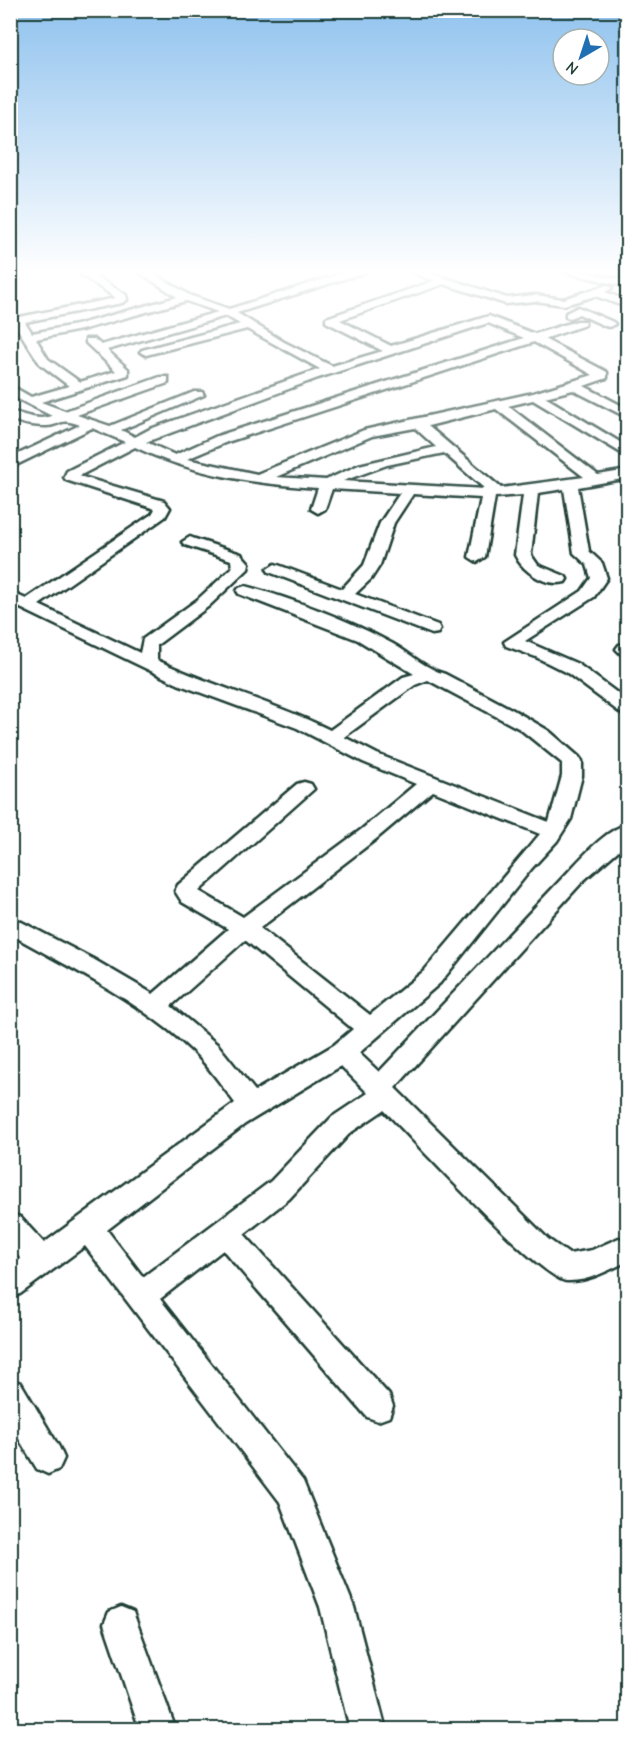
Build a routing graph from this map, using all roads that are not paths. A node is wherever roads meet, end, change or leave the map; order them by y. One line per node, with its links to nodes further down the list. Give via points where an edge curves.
1 (38, 351): 12 (street, via 44,361)
2 (101, 351): 12 (street, via 124,372)
3 (149, 351): 8 (street)
4 (292, 351): 9 (street)
5 (388, 351): 9 (street)
6 (494, 351): 27 (street, via 222,439)
7 (559, 351): 11 (street, via 603,375)
8 (146, 352)
9 (331, 370): 24 (street)
10 (164, 380): 20 (street)
11 (574, 386): 15 (street); 18 (street)
12 (78, 387): 16 (street)
13 (12, 392): 16 (street)
14 (198, 395): 23 (street)
15 (535, 396): 17 (street); 26 (street)
16 (29, 401): 20 (street)
17 (499, 405): 22 (street); 32 (street)
18 (627, 414)
19 (10, 415): 20 (street, via 36,422)
20 (65, 416): 21 (street)
21 (91, 424): 23 (street); 28 (street)
22 (418, 424): 25 (street); 31 (street, via 369,433)
23 (110, 430): 24 (street)
24 (134, 441): 27 (street); 46 (street, via 71,477 159,504 162,513)
25 (448, 448): 34 (street, via 360,469); 38 (street)
26 (627, 453)
27 (174, 460): 31 (street)
28 (10, 464)
29 (627, 474): 30 (street)
30 (611, 477): 32 (street); 36 (street)
31 (258, 479): 34 (street)
32 (594, 479): 33 (street)
33 (570, 483): 35 (street); 50 (street, via 582,553 597,566 599,578 588,594 512,642 572,668)
34 (327, 486): 37 (street); 39 (street)
35 (531, 489): 38 (street); 43 (street, via 525,562 532,569)
36 (627, 490)
37 (408, 491): 38 (street); 45 (street, via 387,523 372,565)
38 (493, 493): 41 (street)
39 (318, 509)
40 (190, 542): 48 (street, via 236,557 240,569 203,603 149,643)
41 (477, 558)
42 (275, 569): 45 (street)
43 (559, 579)
44 (245, 591): 49 (street, via 400,654)
45 (345, 595): 47 (street)
46 (18, 601): 48 (street)
47 (432, 629)
48 (148, 664): 51 (street)
49 (427, 675): 51 (street, via 409,681); 54 (street, via 542,736 572,761 561,819)
50 (627, 710)
51 (331, 738): 52 (street, via 370,758)
52 (432, 781): 54 (street); 57 (street)
53 (304, 789): 57 (street, via 186,891)
54 (552, 831): 59 (street, via 446,963)
55 (627, 831): 61 (street, via 559,894)
56 (10, 924): 58 (street)
57 (244, 928): 58 (street); 59 (street)
58 (153, 1008): 62 (street, via 204,1047)
59 (371, 1030): 60 (street)
60 (343, 1052): 61 (street); 62 (street)
61 (383, 1091): 65 (street, via 341,1125 280,1190); 66 (street, via 538,1248 566,1268)
62 (252, 1106): 64 (street)
63 (10, 1226): 67 (street)
64 (88, 1228): 67 (street); 69 (street)
65 (225, 1232): 69 (street); 71 (street)
66 (625, 1254)
67 (42, 1262): 68 (street)
68 (10, 1284)
69 (141, 1296): 75 (street, via 292,1492 337,1607)
70 (10, 1394): 72 (street)
71 (378, 1406)
72 (48, 1458)
73 (121, 1624): 74 (street)
74 (158, 1730)
75 (368, 1730)

